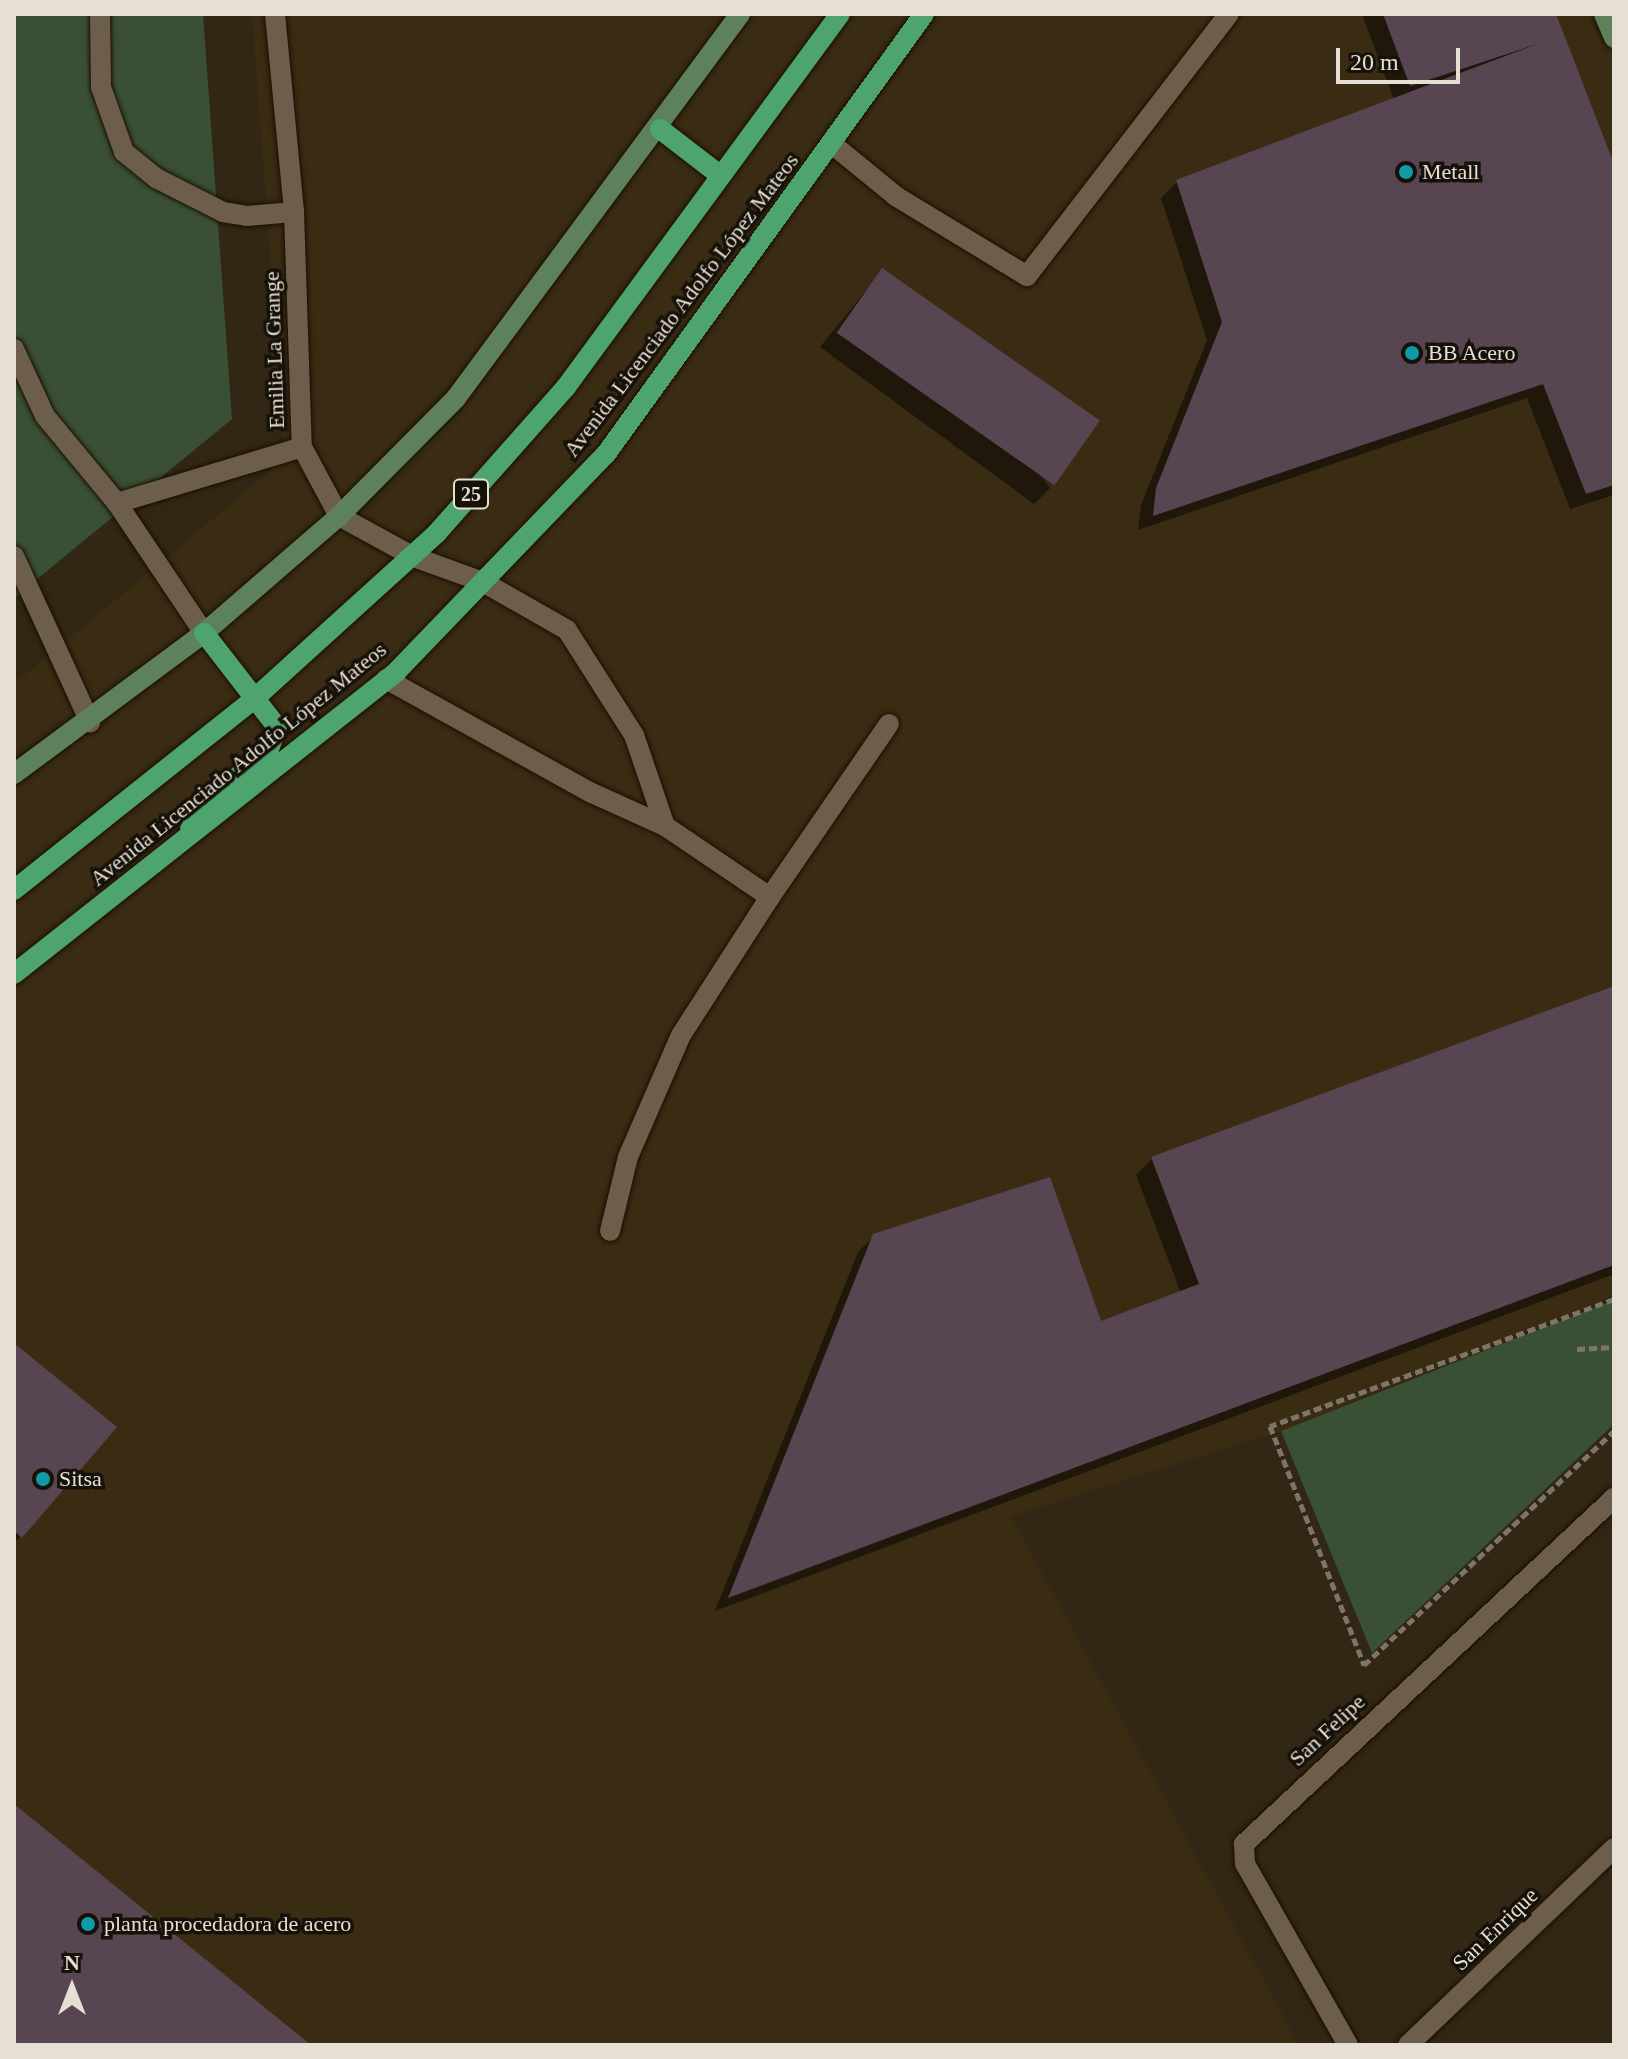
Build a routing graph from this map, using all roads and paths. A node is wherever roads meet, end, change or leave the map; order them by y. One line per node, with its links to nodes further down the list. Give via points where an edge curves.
1 (100, 14): 12 (street, via 101,87 124,152 156,178 223,212)
2 (275, 14): 12 (street, Emilia La Grange)
3 (740, 14): 9 (street)
4 (840, 14): 11 (main road, Avenida Licenciado Adolfo López Mateos / 25)
5 (924, 14): 10 (main road, Avenida Licenciado Adolfo López Mateos)
6 (1229, 14): 10 (street, via 1027,276 897,197)
7 (1604, 14): 8 (street)
8 (1614, 38)
9 (660, 129): 11 (main road); 16 (street, via 456,398)
10 (831, 143): 19 (main road, Avenida Licenciado Adolfo López Mateos, via 606,454)
11 (721, 176): 18 (main road, Avenida Licenciado Adolfo López Mateos / 25, via 566,387)
12 (294, 212): 14 (street, Emilia La Grange)
13 (14, 349): 15 (street, via 45,416)
14 (302, 447): 15 (street); 16 (street, Emilia La Grange)
15 (117, 503): 20 (street)
16 (339, 516): 18 (street); 20 (street)
17 (14, 556): 23 (street)
18 (414, 557): 19 (street); 22 (main road, Avenida Licenciado Adolfo López Mateos / 25)
19 (483, 582): 21 (main road, Avenida Licenciado Adolfo López Mateos); 26 (street, via 567,630 634,735)
20 (204, 633): 22 (main road); 23 (street)
21 (386, 679): 26 (street, via 592,793); 27 (main road, Avenida Licenciado Adolfo López Mateos)
22 (255, 698): 27 (main road, via 277,727 276,742 206,802); 28 (main road, Avenida Licenciado Adolfo López Mateos / 25)
23 (90, 722): 25 (street)
24 (889, 724): 29 (street)
25 (14, 774)
26 (665, 826): 29 (street)
27 (183, 839): 30 (main road, Avenida Licenciado Adolfo López Mateos)
28 (14, 890)
29 (770, 897): 31 (street, via 681,1035 628,1157)
30 (14, 974)
31 (610, 1231)
32 (1614, 1299): 35 (path, via 1270,1426 1364,1665)
33 (1614, 1347): 34 (path)
34 (1577, 1349)
35 (1614, 1431)
36 (1614, 1498): 38 (street, San Felipe, via 1244,1844 1245,1864)
37 (1614, 1848): 39 (street, San Enrique)
38 (1348, 2045)
39 (1408, 2045)

